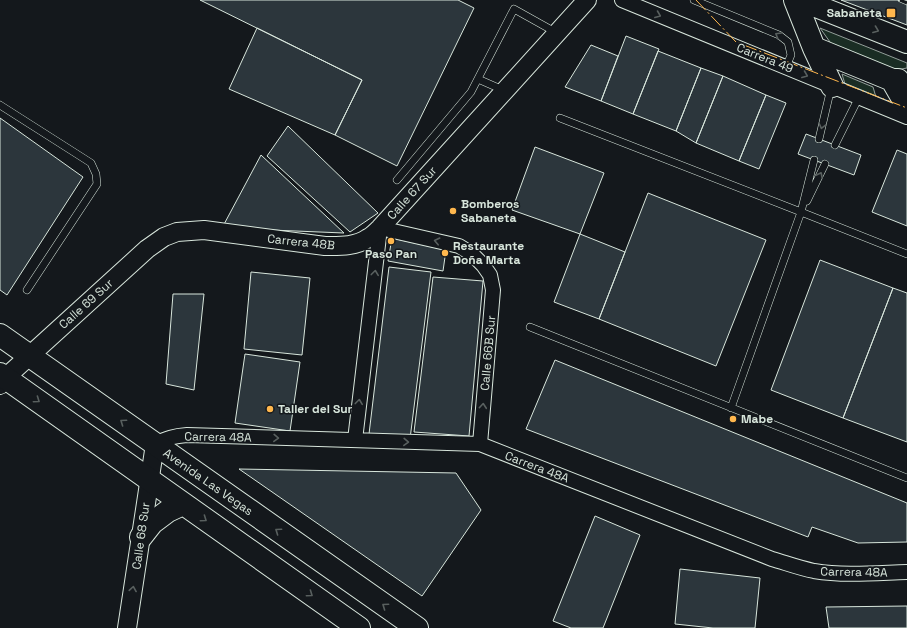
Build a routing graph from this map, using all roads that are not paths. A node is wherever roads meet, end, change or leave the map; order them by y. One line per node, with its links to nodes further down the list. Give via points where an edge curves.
1 (587, 0): 6 (street, Calle 67 Sur)
2 (622, 0): 9 (street, Carrera 49, one-way to 9)
3 (694, 0): 9 (lane, one-way to 3, via 791,55 788,42 779,35)
4 (795, 0): 8 (main road)
5 (800, 0): 7 (main road, one-way to 7)
6 (557, 33): 10 (lane, via 514,9); 13 (street, Calle 67 Sur)
7 (907, 42)
8 (814, 48): 11 (main road); 12 (main road)
9 (786, 67): 12 (street, Carrera 49, one-way to 12)
10 (478, 79): 13 (lane); 23 (lane, via 471,92)
11 (902, 82): 16 (main road)
12 (832, 86): 14 (street, Carrera 49); 19 (lane, one-way to 19)
13 (505, 91): 25 (street, Calle 67 Sur)
14 (859, 97): 17 (street, Carrera 49); 20 (lane)
15 (0, 104): 28 (lane, via 91,163 96,174 97,184)
16 (907, 106)
17 (907, 117)
18 (560, 118): 24 (lane)
19 (819, 139)
20 (835, 145)
21 (814, 160): 24 (lane)
22 (825, 164): 24 (lane, one-way to 22)
23 (397, 180)
24 (801, 212): 27 (lane); 33 (lane)
25 (380, 228): 26 (street, Carrera 48B, via 368,239 340,246 204,230); 34 (street, Calle 67 Sur, one-way to 25); 36 (street, Calle 66B Sur, one-way to 25, via 493,290 490,275 472,254 459,246)
26 (177, 232): 31 (street, Calle 69 Sur, via 146,249)
27 (907, 254)
28 (27, 290)
29 (530, 327): 33 (lane)
30 (0, 336): 31 (main road, Avenida Las Vegas)
31 (29, 356): 32 (street, Calle 69 Sur); 35 (main road, Avenida Las Vegas, one-way to 31)
32 (2, 379): 38 (main road, one-way to 38)
33 (730, 408): 37 (lane)
34 (355, 440): 35 (street, Carrera 48A, one-way to 34, via 174,436 187,435); 36 (street, Carrera 48A, one-way to 36)
35 (155, 444): 38 (street, Calle 68 Sur); 44 (main road, Avenida Las Vegas, one-way to 35)
36 (480, 444): 41 (street, Carrera 48A, via 793,566 839,573)
37 (907, 478)
38 (149, 480): 39 (main road); 40 (street, Calle 68 Sur)
39 (183, 504): 40 (main road, via 152,522); 43 (main road, one-way to 43)
40 (141, 537): 42 (street, Calle 68 Sur, one-way to 40)
41 (907, 572)
42 (127, 628)
43 (359, 628)
44 (416, 628)

